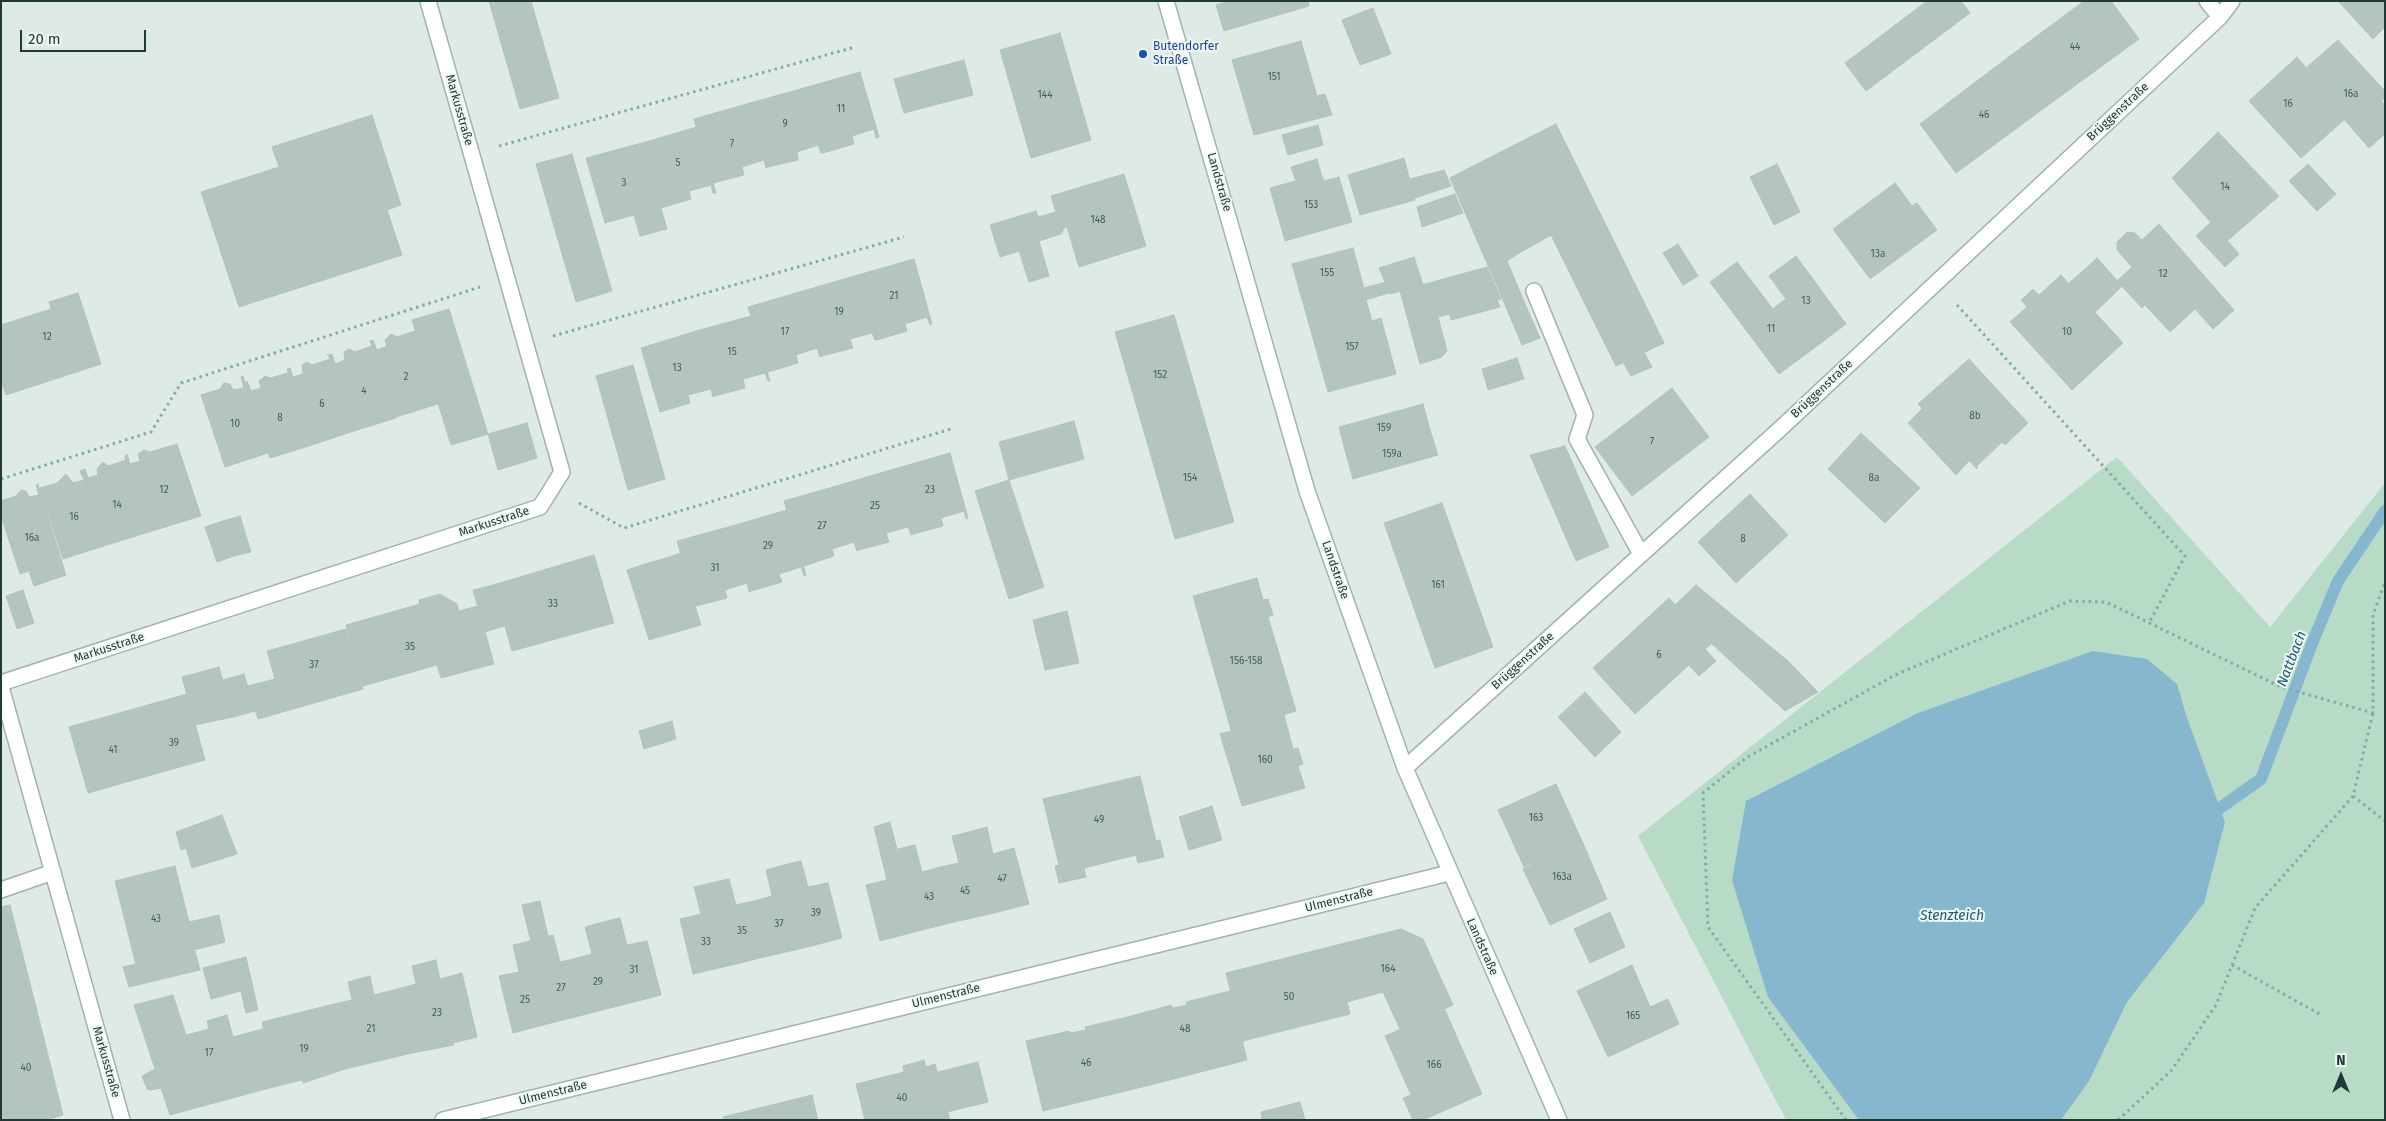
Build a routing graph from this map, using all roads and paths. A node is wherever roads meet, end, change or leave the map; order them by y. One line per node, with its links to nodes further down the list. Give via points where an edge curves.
1 (428, 1): 7 (street, Markusstraße)
2 (1166, 1): 22 (street, Landstraße, via 1307,491)
3 (2206, 1): 5 (street)
4 (2232, 1): 5 (street, Brüggenstraße)
5 (2220, 17): 10 (street, Brüggenstraße)
6 (855, 47): 7 (path)
7 (471, 154): 9 (street, Markusstraße)
8 (904, 237): 12 (path)
9 (506, 278): 12 (street, Markusstraße); 14 (path, via 181,383 151,432)
10 (1936, 282): 16 (street, Brüggenstraße); 18 (path, via 2185,556)
11 (1534, 291): 16 (street, via 1586,415 1577,439)
12 (525, 344): 15 (street, Markusstraße, via 562,472)
13 (954, 428): 15 (path, via 624,528)
14 (1, 479)
15 (552, 488): 19 (street, Markusstraße, via 540,507)
16 (1641, 554): 22 (street, Brüggenstraße)
17 (2385, 582): 21 (path, via 2373,615)
18 (2148, 623): 21 (path, via 2280,687); 33 (path, via 2106,602 2070,601 1896,675 1746,758 1703,793 1708,927)
19 (1, 683)
20 (1, 687): 25 (street, Markusstraße)
21 (2374, 713): 23 (path)
22 (1405, 768): 26 (street, Landstraße)
23 (2353, 796): 24 (path); 28 (path, via 2255,908)
24 (2385, 821)
25 (53, 872): 27 (street); 30 (street, Markusstraße)
26 (1449, 873): 31 (street, Ulmenstraße); 32 (street, Landstraße)
27 (1, 890)
28 (2232, 964): 29 (path); 34 (path, via 2216,1005 2171,1071)
29 (2324, 1016)
30 (122, 1120)
31 (443, 1120)
32 (1559, 1120)
33 (1846, 1120)
34 (2118, 1120)

